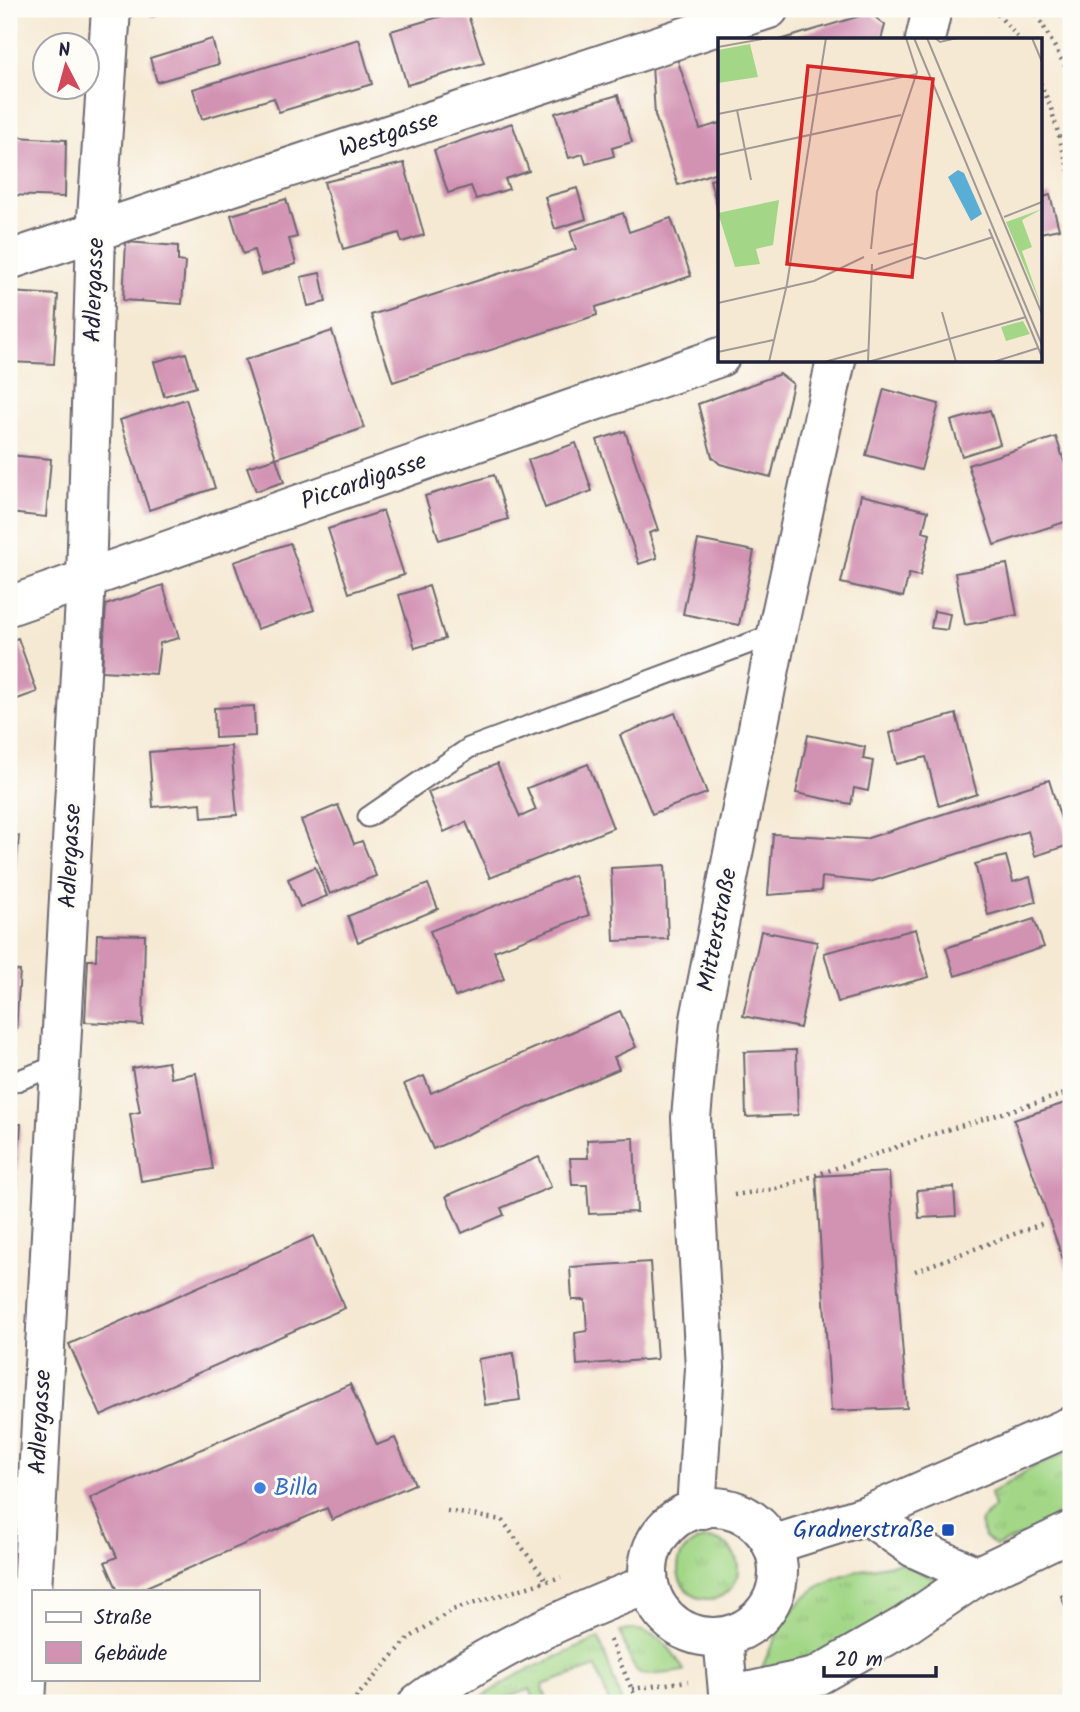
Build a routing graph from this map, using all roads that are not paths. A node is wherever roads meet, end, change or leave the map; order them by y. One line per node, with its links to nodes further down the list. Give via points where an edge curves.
1 (111, 9): 5 (street, Adlergasse)
2 (769, 9): 5 (street, Westgasse)
3 (932, 9): 4 (street)
4 (925, 38)
5 (96, 233): 6 (street, Westgasse); 9 (street, Adlergasse)
6 (9, 260)
7 (718, 357): 9 (street, Piccardigasse)
8 (836, 362): 11 (street, Mitterstraße)
9 (86, 580): 10 (street, Piccardigasse); 13 (street, Adlergasse)
10 (9, 606)
11 (777, 633): 12 (lane, via 469,748); 16 (street, Mitterstraße, via 701,1019 691,1118 705,1368 698,1494)
12 (368, 817)
13 (60, 1064): 14 (lane); 22 (street, Adlergasse)
14 (9, 1084)
15 (1071, 1426): 17 (street)
16 (703, 1509): 19 (street, via 722,1507 749,1516); 21 (street, via 671,1522 660,1535 652,1550)
17 (867, 1515): 19 (street); 20 (street, via 914,1548)
18 (1071, 1531): 20 (street)
19 (772, 1545): 24 (street, via 778,1583 771,1601 753,1623)
20 (976, 1576): 25 (street, via 904,1626 815,1677)
21 (649, 1584): 24 (street, via 662,1614 673,1626 687,1634); 27 (street, via 530,1637 443,1684)
22 (32, 1590)
23 (32, 1590): 26 (street, Adlergasse)
24 (723, 1637): 25 (street)
25 (728, 1700)
26 (26, 1703)
27 (418, 1703)

